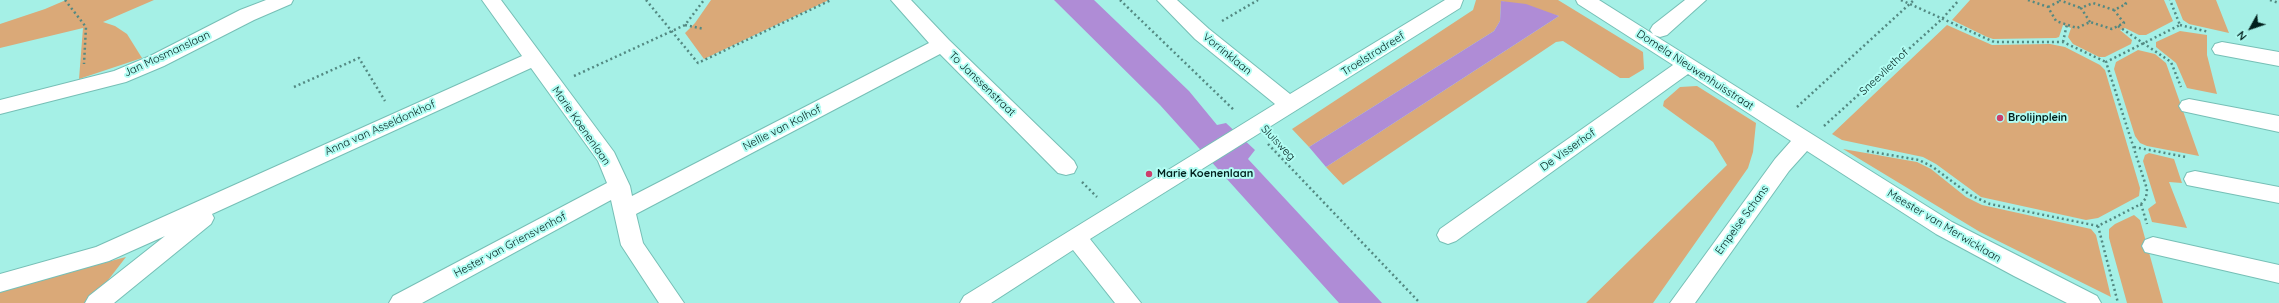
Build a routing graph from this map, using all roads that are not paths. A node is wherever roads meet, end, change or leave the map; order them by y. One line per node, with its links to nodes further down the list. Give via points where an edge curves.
1 (284, 0): 16 (street, Jan Mosmanslaan, via 247,15 157,61 119,77)
2 (491, 0): 11 (street, Marie Koenenlaan)
3 (900, 0): 9 (street, To Janssenstraat)
4 (1166, 0): 14 (street, Vorrinklaan, via 1202,34)
5 (1454, 0): 14 (street, Troelstradreef, via 1453,4)
6 (1585, 0): 13 (street, Domela Nieuwenhuisstraat)
7 (1697, 0): 8 (street)
8 (1660, 30)
9 (942, 45): 19 (street, To Janssenstraat); 24 (street, Nellie van Kolhof)
10 (2222, 49): 12 (street)
11 (534, 59): 21 (street, Marie Koenenlaan, via 607,158); 23 (street, Anna van Asseldonkhof)
12 (2279, 60)
13 (1687, 65): 18 (street, Domela Nieuwenhuisstraat); 25 (street, De Visserhof)
14 (1290, 105): 26 (street)
15 (2189, 106): 17 (street)
16 (0, 107)
17 (2279, 124)
18 (1804, 140): 35 (street, Empelse Schans, via 1782,165); 36 (street, Meester van Merwicklaan, via 1944,228)
19 (1066, 167)
20 (2194, 179): 22 (street)
21 (619, 186): 24 (street, Marie Koenenlaan); 31 (street, Hester van Griensvenhof)
22 (2279, 195)
23 (227, 198): 29 (street, Anna van Asseldonkhof, via 101,255); 30 (street, Anna van Asseldonkhof)
24 (623, 211): 32 (street, Marie Koenenlaan, via 632,245)
25 (1448, 235)
26 (1075, 237): 33 (street); 34 (street)
27 (2153, 246): 28 (street)
28 (2279, 274)
29 (0, 283)
30 (97, 303)
31 (400, 303)
32 (672, 303)
33 (972, 303)
34 (1129, 303)
35 (1682, 303)
36 (2089, 303)

